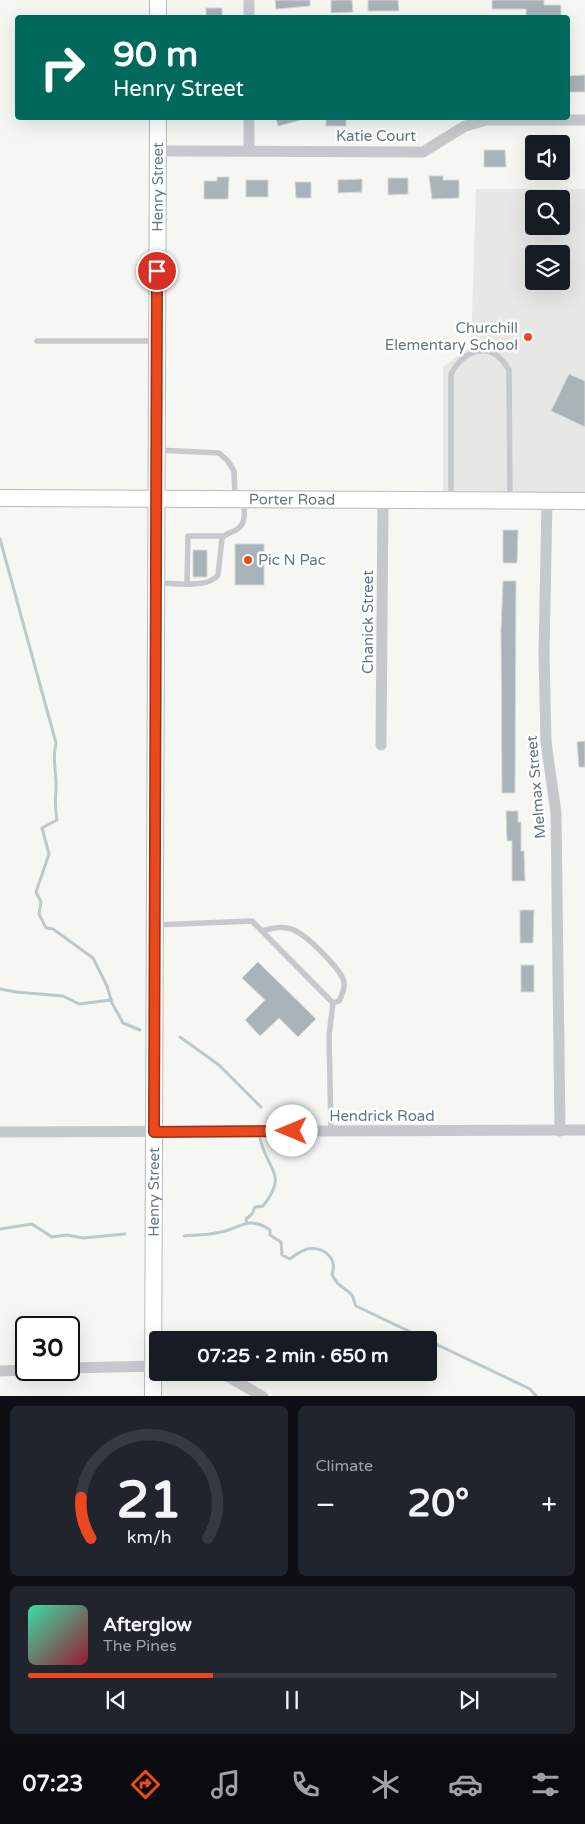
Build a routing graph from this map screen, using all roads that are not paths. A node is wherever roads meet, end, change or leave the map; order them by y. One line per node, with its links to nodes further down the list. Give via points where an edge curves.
1 (158, 0): 3 (street)
2 (249, 0): 4 (street)
3 (158, 15)
4 (249, 15)
5 (158, 120): 9 (street, Henry Street)
6 (249, 120): 8 (street)
7 (585, 120): 8 (street, Katie Court, via 487,120 465,126 423,152)
8 (249, 150): 9 (street, Katie Court)
9 (158, 151): 11 (street, Henry Street)
10 (36, 341): 11 (lane)
11 (156, 341): 12 (street, Henry Street)
12 (157, 450): 14 (street, Henry Street); 15 (lane, via 219,453 234,471)
13 (0, 498): 14 (street, Porter Road)
14 (157, 500): 15 (street, Porter Road); 22 (street, Henry Street)
15 (240, 500): 16 (street, Porter Road); 21 (lane, via 242,525)
16 (383, 500): 17 (street, Porter Road); 24 (street, Chanick Street)
17 (451, 500): 18 (street, Porter Road); 18 (lane, via 450,374 466,355 480,350 503,360 509,370)
18 (510, 501): 19 (street, Porter Road)
19 (547, 501): 20 (street, Porter Road); 30 (street, Melmax Street, via 544,654 546,742 556,813)
20 (585, 501)
21 (223, 536): 23 (lane, via 218,575 202,584); 23 (lane, via 188,536)
22 (156, 583): 23 (lane); 25 (street, Henry Street)
23 (187, 584)
24 (381, 745)
25 (154, 926): 26 (lane, via 252,921); 32 (street, Henry Street)
26 (262, 931): 27 (lane); 27 (lane, via 280,927 296,930 323,952 344,980 339,1001)
27 (333, 1003): 29 (lane, via 329,1035)
28 (585, 1130): 30 (street, Hendrick Road)
29 (331, 1131): 30 (street, Hendrick Road); 32 (street, Hendrick Road)
30 (560, 1131)
31 (0, 1132): 32 (street, Hendrick Road)
32 (154, 1132): 33 (street, Henry Street)
33 (155, 1331)
34 (149, 1366): 35 (street)
35 (80, 1368)
36 (0, 1370): 37 (street)
37 (15, 1370)
38 (154, 1381): 40 (street, Henry Street)
39 (236, 1381): 41 (street)
40 (153, 1396)
41 (263, 1396)

